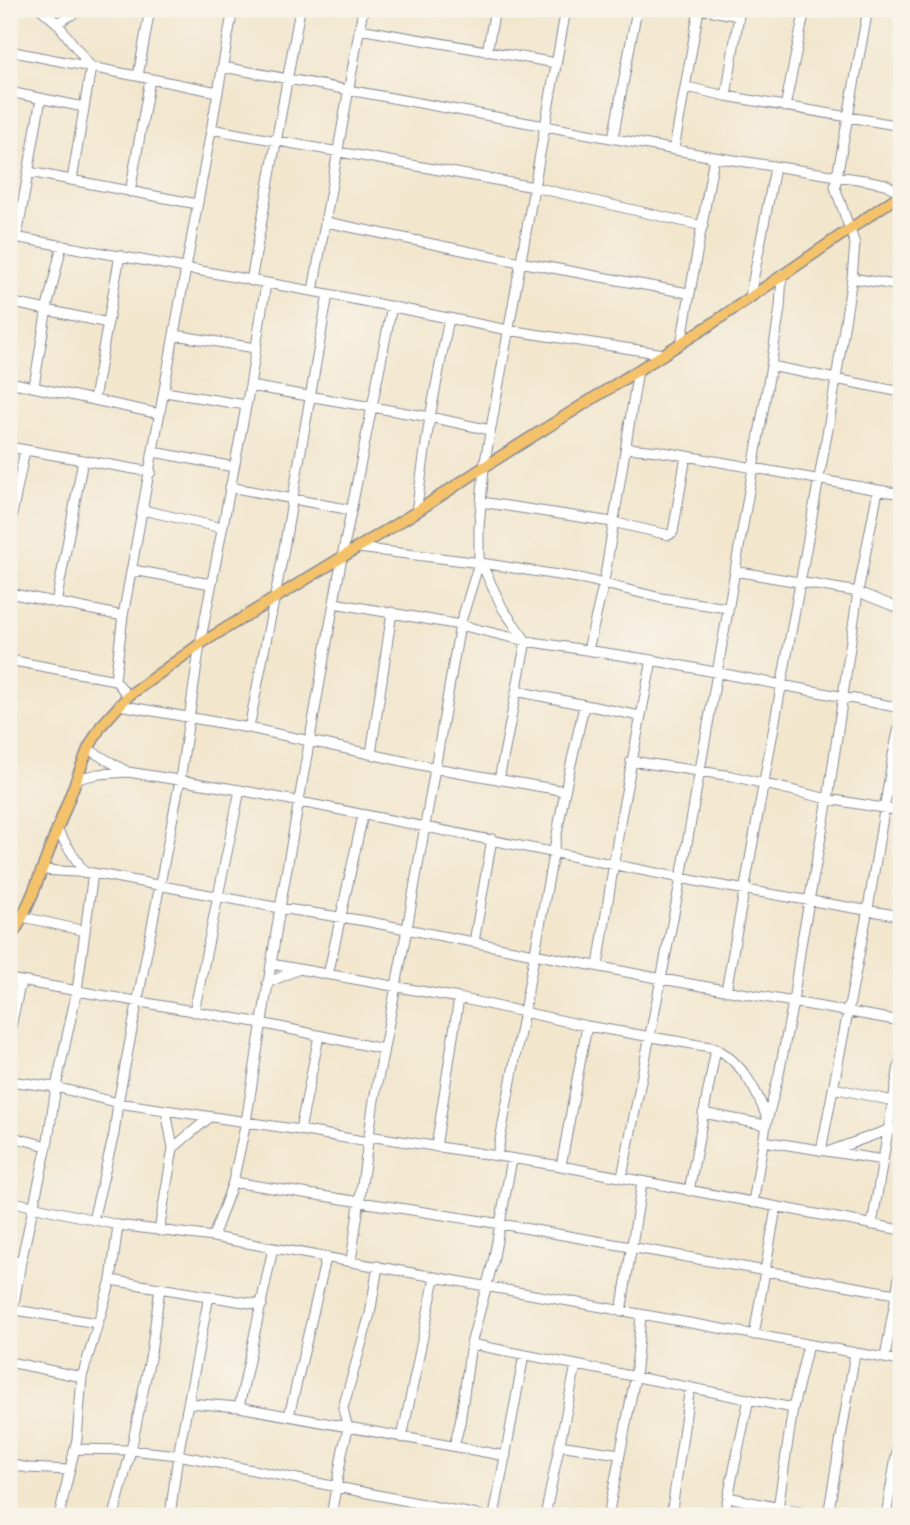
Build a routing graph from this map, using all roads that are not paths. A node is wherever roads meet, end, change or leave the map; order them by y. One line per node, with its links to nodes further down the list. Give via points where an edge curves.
1 (41, 9): 14 (street)
2 (82, 9): 14 (street)
3 (150, 9): 21 (street)
4 (233, 9): 20 (street)
5 (300, 9): 23 (street)
6 (363, 9): 15 (street)
7 (495, 9): 17 (street)
8 (566, 9): 18 (street)
9 (637, 9): 36 (street)
10 (700, 9): 13 (street); 24 (street)
11 (805, 9): 31 (street)
12 (867, 9): 32 (street)
13 (740, 12): 28 (street)
14 (57, 23): 19 (street)
15 (359, 29): 17 (street); 27 (street)
16 (9, 51): 19 (street)
17 (487, 52): 18 (street)
18 (556, 63): 33 (street)
19 (91, 67): 21 (street); 30 (street)
20 (223, 67): 23 (street); 26 (street)
21 (138, 76): 22 (street)
22 (150, 79): 26 (street); 46 (street)
23 (288, 80): 27 (street); 37 (street)
24 (687, 87): 28 (street); 38 (street)
25 (9, 92): 29 (street)
26 (218, 92): 35 (street)
27 (350, 92): 33 (street); 39 (street)
28 (726, 96): 31 (street)
29 (41, 98): 30 (street); 42 (street)
30 (84, 107): 44 (street)
31 (786, 107): 32 (street)
32 (848, 117): 34 (street); 43 (street)
33 (545, 126): 36 (street); 45 (street)
34 (901, 126)
35 (211, 130): 37 (street); 48 (street)
36 (613, 138): 38 (street)
37 (277, 141): 39 (street); 59 (street)
38 (674, 149): 40 (street)
39 (338, 153): 45 (street); 49 (street)
40 (714, 158): 41 (street); 50 (street)
41 (775, 168): 43 (street); 65 (street)
42 (29, 172): 44 (street); 52 (street)
43 (836, 177): 47 (street, via 885,184); 51 (street, via 839,201)
44 (72, 180): 46 (street)
45 (534, 187): 50 (street); 55 (street)
46 (130, 191): 48 (street)
47 (901, 194): 51 (main road)
48 (197, 204): 56 (street)
49 (326, 222): 55 (street); 62 (street)
50 (703, 226): 63 (street)
51 (851, 228): 57 (main road); 58 (street)
52 (13, 237): 53 (street)
53 (62, 245): 54 (street); 68 (street)
54 (120, 255): 56 (street); 70 (street)
55 (520, 262): 63 (street); 71 (street)
56 (186, 269): 59 (street); 72 (street)
57 (782, 274): 65 (main road); 76 (street)
58 (852, 278): 61 (street); 78 (street)
59 (251, 281): 60 (street)
60 (266, 283): 62 (street); 74 (street)
61 (901, 286)
62 (313, 291): 64 (street)
63 (688, 293): 73 (street)
64 (328, 294): 67 (street); 84 (street)
65 (750, 296): 73 (main road)
66 (9, 302): 68 (street)
67 (392, 306): 69 (street); 87 (street)
68 (47, 308): 70 (street); 80 (street)
69 (449, 318): 71 (street); 89 (street)
70 (108, 323): 85 (street)
71 (508, 330): 75 (street); 90 (street)
72 (175, 335): 74 (street); 83 (street)
73 (681, 344): 75 (main road)
74 (255, 348): 81 (street)
75 (664, 354): 77 (main road)
76 (771, 366): 78 (street); 99 (street)
77 (638, 370): 92 (street); 98 (main road)
78 (836, 379): 82 (street); 101 (street)
79 (9, 382): 80 (street)
80 (34, 386): 85 (street)
81 (250, 386): 84 (street); 86 (street)
82 (901, 388)
83 (165, 392): 86 (street); 88 (street)
84 (309, 397): 87 (street); 105 (street)
85 (94, 399): 88 (street)
86 (246, 405): 97 (street)
87 (372, 407): 89 (street); 108 (street)
88 (160, 414): 94 (street)
89 (430, 416): 90 (street); 109 (street)
90 (490, 430): 98 (street)
91 (9, 447): 93 (street)
92 (627, 448): 95 (street); 111 (street)
93 (25, 450): 96 (street); 110 (street)
94 (154, 452): 97 (street); 100 (street)
95 (685, 456): 99 (street); 111 (street, via 673,532 669,535)
96 (83, 460): 100 (street); 125 (street)
97 (234, 467): 102 (street)
98 (484, 467): 106 (street); 109 (main road)
99 (753, 468): 101 (street); 118 (street)
100 (151, 472): 107 (street)
101 (817, 479): 103 (street); 120 (street)
102 (230, 487): 105 (street); 112 (street)
103 (878, 490): 104 (street); 122 (street)
104 (901, 494)
105 (292, 500): 108 (street); 124 (street)
106 (481, 502): 111 (street); 116 (street)
107 (143, 510): 112 (street); 117 (street)
108 (351, 510): 115 (street)
109 (416, 512): 114 (main road)
110 (10, 516): 113 (street)
111 (612, 522): 119 (street)
112 (222, 528): 121 (street)
113 (9, 530)
114 (358, 548): 115 (main road); 116 (street)
115 (342, 557): 124 (main road); 126 (street)
116 (480, 563): 119 (street); 131 (street); 132 (street, via 503,609)
117 (133, 570): 121 (street); 130 (street)
118 (734, 572): 120 (street); 127 (street)
119 (604, 582): 127 (street, via 661,598); 134 (street)
120 (800, 582): 122 (street); 139 (street)
121 (211, 584): 133 (street)
122 (858, 592): 128 (street); 142 (street)
123 (9, 593): 125 (street)
124 (274, 598): 133 (main road); 149 (street)
125 (56, 603): 130 (street)
126 (334, 603): 129 (street); 150 (street)
127 (727, 608): 137 (street)
128 (901, 609)
129 (392, 612): 131 (street); 152 (street)
130 (123, 616): 138 (street)
131 (460, 625): 132 (street); 154 (street)
132 (526, 641): 134 (street); 140 (street)
133 (200, 644): 141 (main road); 147 (street)
134 (588, 650): 136 (street)
135 (9, 660): 138 (street)
136 (652, 660): 137 (street); 146 (street)
137 (716, 672): 139 (street); 155 (street)
138 (115, 680): 141 (street)
139 (781, 686): 142 (street); 160 (street)
140 (516, 691): 144 (street); 159 (street)
141 (128, 696): 143 (main road)
142 (842, 696): 145 (street); 163 (street)
143 (118, 705): 147 (street); 151 (main road)
144 (584, 706): 146 (street); 162 (street)
145 (901, 708)
146 (639, 716): 153 (street)
147 (190, 717): 149 (street); 158 (street)
148 (901, 718): 165 (street)
149 (249, 728): 150 (street)
150 (309, 741): 152 (street); 164 (street)
151 (88, 749): 156 (street); 157 (main road)
152 (371, 754): 154 (street)
153 (631, 761): 155 (street); 172 (street)
154 (435, 768): 159 (street); 168 (street)
155 (698, 771): 160 (street); 175 (street)
156 (128, 772): 157 (street); 158 (street)
157 (76, 779): 169 (main road)
158 (180, 780): 161 (street); 176 (street)
159 (499, 780): 162 (street)
160 (764, 783): 163 (street); 177 (street)
161 (240, 790): 164 (street); 178 (street)
162 (565, 791): 171 (street)
163 (828, 799): 165 (street); 179 (street)
164 (299, 800): 167 (street); 180 (street)
165 (884, 808): 166 (street); 181 (street)
166 (901, 811)
167 (363, 815): 168 (street); 182 (street)
168 (425, 827): 170 (street); 185 (street)
169 (57, 830): 173 (main road); 174 (street)
170 (492, 839): 171 (street); 188 (street)
171 (554, 851): 172 (street); 189 (street)
172 (614, 864): 175 (street); 191 (street)
173 (42, 870): 174 (street); 184 (main road)
174 (89, 873): 176 (street); 186 (street)
175 (681, 878): 177 (street); 195 (street)
176 (158, 885): 178 (street); 202 (street)
177 (744, 890): 179 (street); 200 (street)
178 (219, 896): 180 (street); 205 (street)
179 (810, 899): 181 (street); 203 (street)
180 (280, 908): 182 (street); 190 (street)
181 (868, 909): 183 (street); 204 (street)
182 (341, 916): 185 (street); 193 (street)
183 (901, 916)
184 (23, 917): 186 (street); 187 (main road)
185 (407, 929): 188 (street); 198 (street)
186 (85, 931): 199 (street)
187 (9, 940)
188 (474, 942): 189 (street)
189 (535, 953): 191 (street); 206 (street)
190 (271, 964): 192 (street); 197 (street)
191 (598, 966): 195 (street)
192 (298, 969): 193 (street); 197 (street)
193 (328, 975): 198 (street)
194 (9, 979): 196 (street)
195 (662, 979): 200 (street); 212 (street)
196 (21, 981): 199 (street); 210 (street)
197 (267, 983): 208 (street)
198 (396, 987): 201 (street); 214 (street)
199 (77, 990): 202 (street); 217 (street)
200 (726, 990): 203 (street)
201 (459, 998): 206 (street); 233 (street)
202 (137, 1000): 205 (street); 220 (street)
203 (793, 1002): 204 (street); 224 (street)
204 (849, 1011): 207 (street); 218 (street)
205 (194, 1012): 208 (street)
206 (525, 1013): 209 (street); 236 (street)
207 (901, 1021)
208 (261, 1023): 211 (street); 225 (street)
209 (587, 1026): 212 (street); 239 (street)
210 (9, 1035)
211 (319, 1036): 214 (street); 227 (street)
212 (650, 1037): 213 (street); 240 (street)
213 (716, 1048): 222 (street); 224 (street, via 747,1075)
214 (383, 1049): 230 (street)
215 (901, 1054): 219 (street)
216 (9, 1081): 217 (street)
217 (56, 1087): 220 (street); 232 (street)
218 (834, 1088): 219 (street); 235 (street)
219 (893, 1101): 228 (street)
220 (118, 1103): 221 (street); 249 (street)
221 (166, 1111): 223 (street); 234 (street)
222 (703, 1113): 224 (street); 243 (street)
223 (210, 1117): 225 (street); 234 (street)
224 (766, 1121): 231 (street)
225 (246, 1122): 227 (street); 241 (street)
226 (901, 1129): 228 (street)
227 (300, 1130): 230 (street)
228 (888, 1130): 235 (street); 238 (street)
229 (9, 1136): 232 (street)
230 (368, 1139): 233 (street); 245 (street)
231 (763, 1141): 235 (street); 246 (street)
232 (47, 1146): 247 (street)
233 (436, 1147): 236 (street)
234 (173, 1148): 254 (street)
235 (825, 1151): 238 (street)
236 (497, 1156): 237 (street)
237 (512, 1159): 239 (street); 250 (street)
238 (883, 1160): 251 (street)
239 (561, 1166): 240 (street)
240 (622, 1177): 242 (street)
241 (233, 1182): 245 (street); 255 (street)
242 (642, 1182): 243 (street); 257 (street)
243 (689, 1191): 246 (street)
244 (9, 1201): 247 (street)
245 (360, 1202): 250 (street); 260 (street)
246 (753, 1203): 248 (street)
247 (35, 1206): 249 (street); 261 (street)
248 (776, 1208): 251 (street); 264 (street)
249 (93, 1220): 252 (street)
250 (501, 1224): 257 (street); 267 (street)
251 (872, 1225): 253 (street)
252 (118, 1226): 254 (street); 266 (street)
253 (901, 1230)
254 (159, 1231): 255 (street)
255 (213, 1237): 256 (street)
256 (273, 1248): 258 (street); 271 (street)
257 (632, 1248): 264 (street); 273 (street)
258 (326, 1258): 260 (street); 292 (street)
259 (9, 1260): 261 (street)
260 (351, 1261): 262 (street)
261 (21, 1262): 272 (street)
262 (378, 1266): 265 (street); 294 (street, via 370,1314 343,1409)
263 (901, 1266): 269 (street)
264 (767, 1270): 269 (street); 276 (street)
265 (435, 1278): 267 (street); 295 (street)
266 (111, 1280): 268 (street); 275 (street)
267 (487, 1287): 273 (street); 277 (street)
268 (160, 1289): 270 (street); 299 (street)
269 (899, 1294): 281 (street)
270 (209, 1296): 271 (street); 289 (street)
271 (261, 1305): 290 (street)
272 (11, 1309): 275 (street)
273 (621, 1312): 274 (street)
274 (641, 1316): 276 (street); 286 (street)
275 (97, 1323): 285 (street)
276 (754, 1335): 278 (street)
277 (471, 1344): 280 (street); 297 (street)
278 (808, 1345): 279 (street); 291 (street)
279 (855, 1353): 281 (street); 320 (street)
280 (524, 1355): 284 (street); 302 (street)
281 (885, 1358): 282 (street)
282 (901, 1361)
283 (9, 1362): 285 (street)
284 (576, 1365): 286 (street); 296 (street)
285 (82, 1377): 298 (street)
286 (635, 1378): 287 (street); 300 (street)
287 (690, 1387): 288 (street); 317 (street)
288 (749, 1399): 291 (street); 307 (street)
289 (188, 1403): 290 (street); 301 (street)
290 (239, 1407): 292 (street)
291 (793, 1408): 308 (street)
292 (289, 1416): 294 (street)
293 (901, 1426): 321 (street)
294 (348, 1429): 295 (street); 306 (street)
295 (402, 1438): 297 (street)
296 (559, 1445): 300 (street); 315 (street)
297 (454, 1446): 302 (street)
298 (75, 1449): 299 (street); 304 (street)
299 (131, 1450): 301 (street); 310 (street)
300 (620, 1454): 316 (street)
301 (178, 1455): 306 (street); 311 (street)
302 (506, 1456): 314 (street)
303 (10, 1465): 304 (street); 305 (street)
304 (69, 1471): 309 (street)
305 (9, 1480)
306 (336, 1488): 312 (street); 313 (street)
307 (728, 1497): 308 (street); 318 (street)
308 (778, 1508): 319 (street)
309 (59, 1516)
310 (114, 1516)
311 (172, 1516)
312 (331, 1516)
313 (482, 1516)
314 (494, 1516)
315 (545, 1516)
316 (608, 1516)
317 (671, 1516)
318 (724, 1516)
319 (818, 1516)
320 (828, 1516)
321 (886, 1516)

